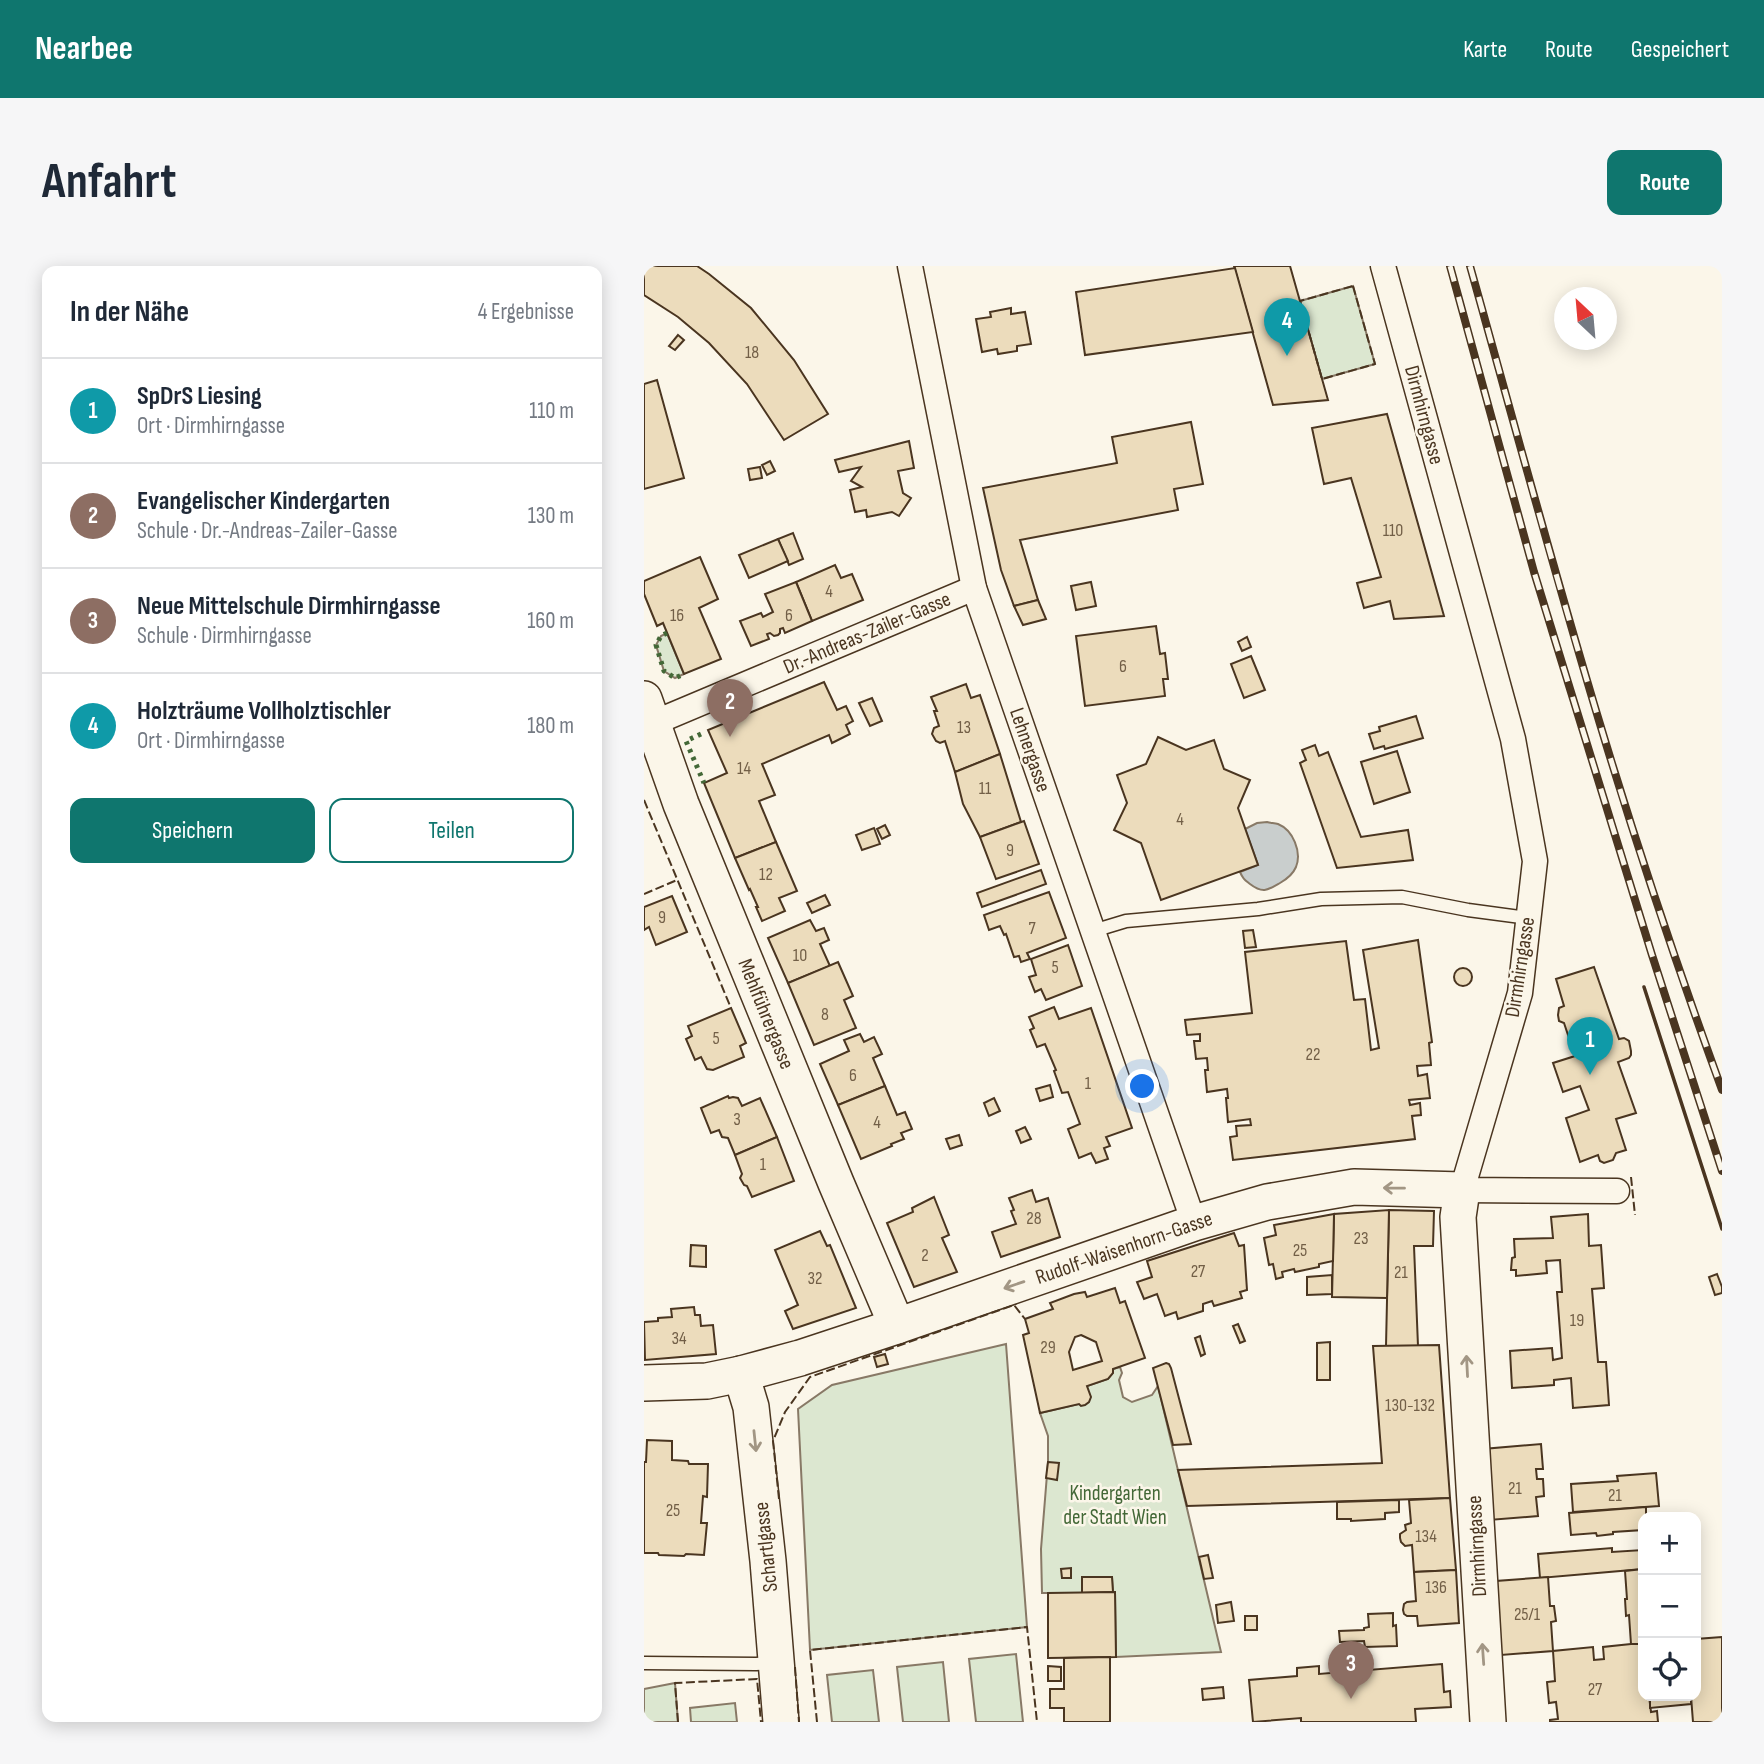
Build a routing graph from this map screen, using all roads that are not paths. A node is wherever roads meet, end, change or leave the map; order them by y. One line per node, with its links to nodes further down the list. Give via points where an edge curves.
1 (910, 266): 3 (street, Lehnergasse)
2 (1383, 266): 5 (street, Dirmhirngasse, via 1513,739 1535,861)
3 (974, 588): 4 (street, Dr.-Andreas-Zailer-Gasse); 6 (street, Lehnergasse)
4 (647, 717): 10 (street, Mehlführergasse)
5 (1528, 918): 6 (lane, via 1402,897 1375,897 1126,921); 7 (street, Dirmhirngasse, via 1520,993)
6 (1093, 931): 9 (street, Lehnergasse)
7 (1462, 1190): 8 (street, Rudolf-Waisenhorn-Gasse); 9 (street, Rudolf-Waisenhorn-Gasse, one-way to 9, via 1354,1187 1267,1202); 16 (street, Dirmhirngasse, one-way to 7, via 1458,1217)
8 (1617, 1191)
9 (1195, 1223): 10 (street, Rudolf-Waisenhorn-Gasse, one-way to 10)
10 (897, 1326): 11 (street, Rudolf-Waisenhorn-Gasse)
11 (741, 1374): 12 (street, Rudolf-Waisenhorn-Gasse); 13 (street, Schartlgasse, one-way to 13, via 751,1407)
12 (644, 1384)
13 (777, 1662): 14 (lane); 15 (street, Schartlgasse)
14 (644, 1663)
15 (781, 1722)
16 (1488, 1722)

